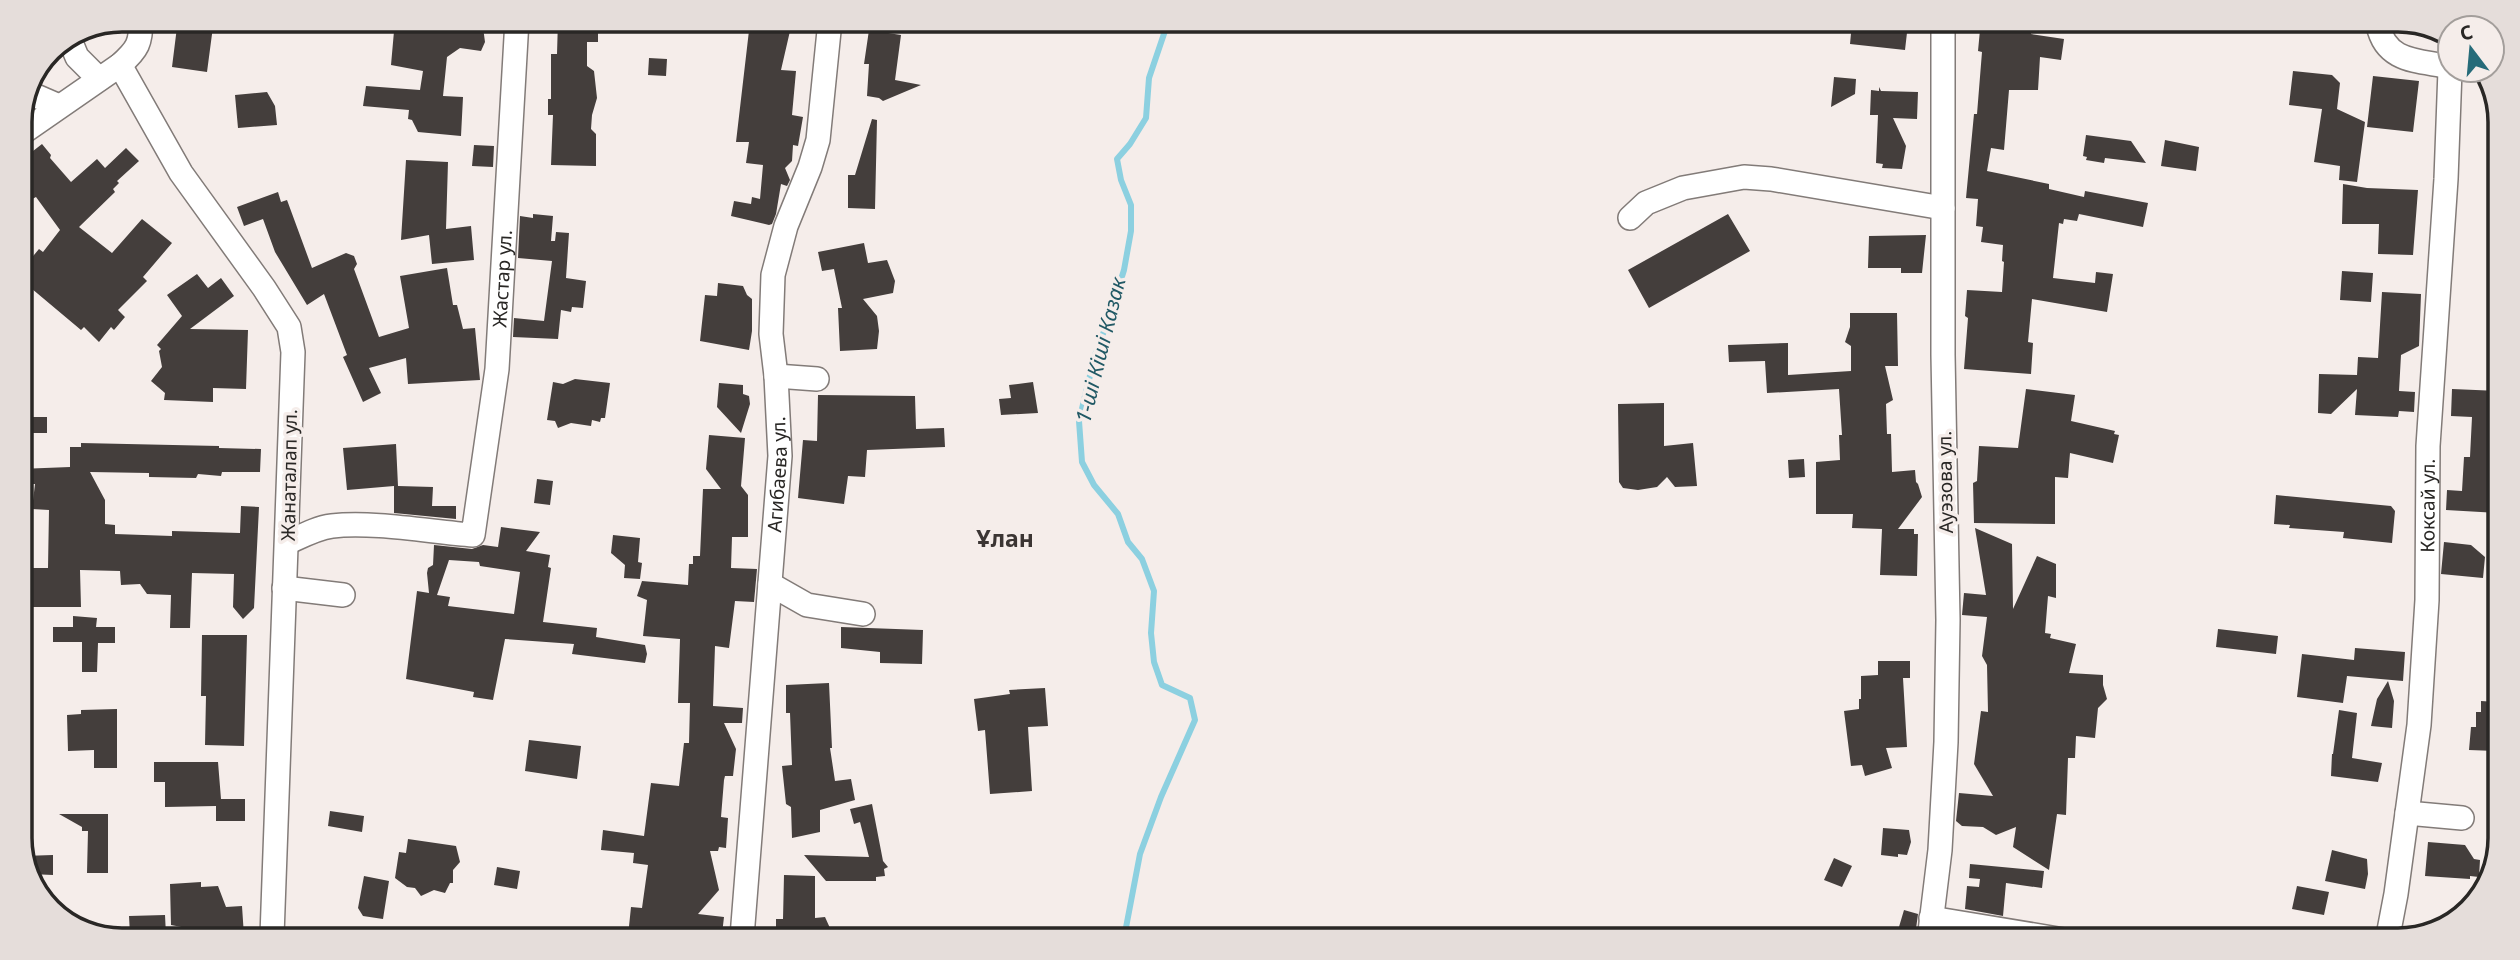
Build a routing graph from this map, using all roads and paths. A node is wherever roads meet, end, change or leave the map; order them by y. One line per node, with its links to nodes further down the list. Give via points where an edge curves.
1 (141, 32): 7 (street, via 141,40)
2 (516, 32): 18 (street, Жастар ул., via 497,369 473,535 332,526)
3 (829, 32): 16 (street, Агибаева ул., via 818,140 773,275 771,334)
4 (1943, 32): 14 (street, Ауэзова ул.)
5 (2381, 32): 8 (street, via 2398,57)
6 (73, 46): 9 (street)
7 (120, 65): 9 (street); 18 (street, Жанаталап ул., via 181,173 289,327 293,352)
8 (2436, 65)
9 (99, 79): 12 (street)
10 (2449, 84): 23 (street, Коксай ул., via 2428,446 2427,600 2419,725)
11 (35, 96): 12 (street)
12 (59, 106): 13 (street)
13 (32, 126)
14 (1944, 208): 15 (street, via 1744,177 1663,195 1646,202); 27 (street, Ауэзова ул., via 1946,742)
15 (1630, 218)
16 (776, 376): 17 (street); 19 (street, Агибаева ул., via 780,456)
17 (817, 379)
18 (287, 543): 20 (street, Жанаталап ул.)
19 (770, 584): 22 (street, via 807,605); 26 (street, Агибаева ул.)
20 (284, 588): 21 (street); 25 (street, Жанаталап ул.)
21 (343, 595)
22 (863, 614)
23 (2407, 813): 24 (street); 28 (street, Коксай ул.)
24 (2462, 818)
25 (271, 928)
26 (743, 928)
27 (1930, 928)
28 (2389, 928)

